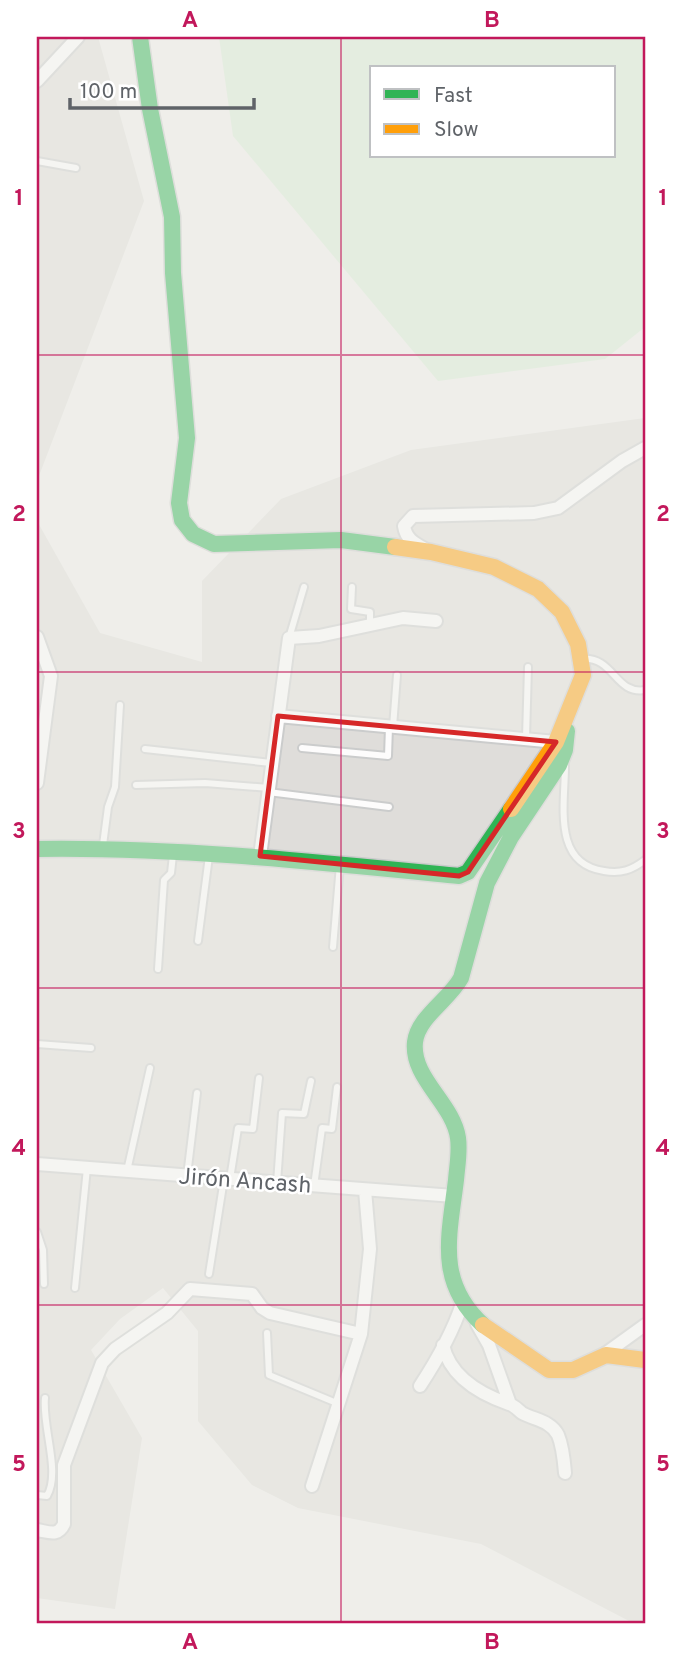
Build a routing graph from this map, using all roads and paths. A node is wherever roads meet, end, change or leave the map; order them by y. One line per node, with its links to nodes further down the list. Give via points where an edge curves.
1 (78, 37): 3 (street)
2 (140, 37): 7 (street, via 173,217 173,273 187,438 179,503 182,520 192,534 214,544 341,540)
3 (37, 81)
4 (37, 161): 5 (lane)
5 (76, 168)
6 (645, 448): 7 (street, via 558,509 414,516 404,526 405,534)
7 (431, 552): 14 (street, via 494,567 538,589 562,612)
8 (304, 587): 13 (lane)
9 (352, 587): 11 (lane, via 351,610 370,612)
10 (436, 621): 11 (street, via 403,618)
11 (370, 626): 13 (street)
12 (37, 637): 26 (street, via 51,676)
13 (289, 638): 19 (street)
14 (580, 659): 17 (lane, via 593,658 630,689); 22 (street, via 583,675)
15 (528, 667): 21 (lane)
16 (397, 675): 20 (lane)
17 (645, 690)
18 (120, 705): 30 (lane, via 115,787)
19 (278, 716): 20 (street); 25 (street)
20 (391, 727): 21 (street); 23 (lane, via 388,756)
21 (526, 740): 22 (street)
22 (561, 746): 35 (lane, via 565,836 570,849 594,870 631,870); 36 (street, via 468,872 458,876); 55 (street, via 559,765 498,860 486,887 466,963 453,990 417,1033 414,1051 450,1112 458,1136)
23 (302, 748)
24 (145, 749): 25 (lane)
25 (272, 763): 28 (street)
26 (37, 783)
27 (136, 785): 28 (lane, via 205,783)
28 (268, 790): 29 (lane); 34 (street)
29 (389, 807)
30 (102, 848): 31 (street); 32 (street)
31 (37, 849)
32 (173, 852): 33 (street); 39 (lane, via 171,873 164,880)
33 (209, 853): 34 (street); 37 (lane)
34 (260, 856): 36 (street)
35 (645, 860)
36 (341, 863): 38 (lane)
37 (198, 941)
38 (333, 947)
39 (158, 969)
40 (37, 1044): 41 (lane)
41 (91, 1048)
42 (150, 1068): 49 (lane)
43 (259, 1078): 51 (lane, via 253,1129 237,1128)
44 (311, 1081): 52 (lane, via 304,1114 282,1114)
45 (337, 1087): 53 (lane, via 332,1129 322,1128)
46 (197, 1093): 50 (lane)
47 (37, 1164): 48 (street, Jirón Ancash)
48 (87, 1168): 49 (street, Jirón Ancash); 59 (lane)
49 (127, 1171): 50 (street, Jirón Ancash)
50 (187, 1176): 51 (street, Jirón Ancash)
51 (227, 1179): 52 (street, Jirón Ancash); 57 (lane)
52 (277, 1183): 53 (street, Jirón Ancash)
53 (313, 1186): 54 (street, Jirón Ancash)
54 (365, 1190): 55 (street, Jirón Ancash); 63 (street, via 370,1249)
55 (454, 1196): 60 (street, via 452,1277)
56 (37, 1232): 58 (lane, via 43,1250)
57 (209, 1274)
58 (44, 1284)
59 (75, 1288)
60 (467, 1310): 64 (street); 65 (street, via 549,1370 575,1370); 70 (street, via 489,1345)
61 (645, 1325): 65 (street)
62 (267, 1333): 69 (lane, via 269,1375)
63 (361, 1335): 69 (street); 75 (street, via 270,1313 252,1294 190,1289 167,1313 102,1363 64,1465 64,1524 55,1534)
64 (443, 1345): 67 (street); 70 (street, via 448,1363 458,1374 493,1399)
65 (601, 1356): 66 (street)
66 (645, 1360)
67 (420, 1386)
68 (45, 1398): 71 (lane)
69 (340, 1404): 73 (street)
70 (510, 1404): 72 (street, via 547,1423 557,1434)
71 (40, 1408): 74 (lane, via 52,1484 47,1496)
72 (565, 1473)
73 (312, 1486)
74 (37, 1495)
75 (37, 1530)

